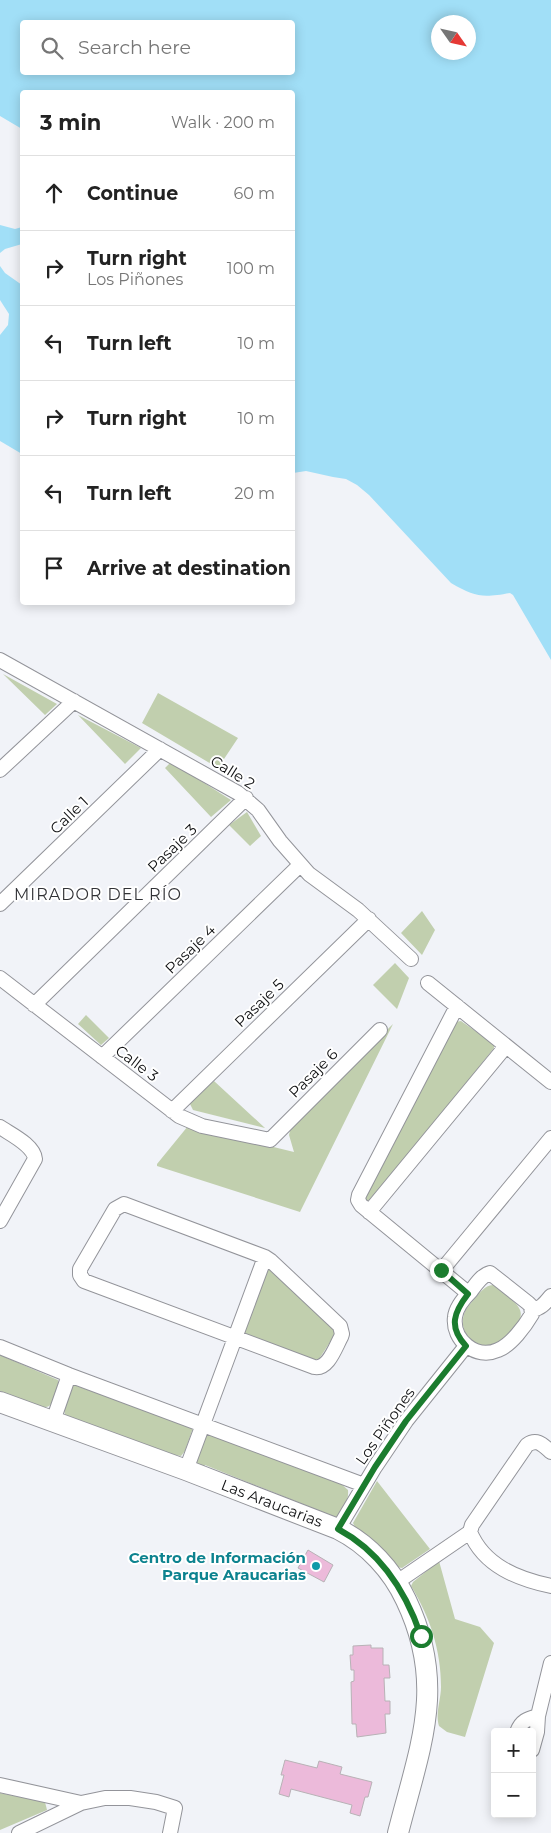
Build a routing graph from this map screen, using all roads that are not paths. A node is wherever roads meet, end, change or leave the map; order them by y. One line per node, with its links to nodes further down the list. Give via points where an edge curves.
1 (0, 660): 2 (street, Calle 2)
2 (74, 700): 3 (street, Calle 2); 4 (street)
3 (160, 748): 5 (street, Calle 2); 7 (street, Calle 1)
4 (0, 770)
5 (246, 798): 6 (street, Calle 2); 12 (street, Pasaje 3)
6 (300, 865): 8 (street, Calle 2); 16 (street, Pasaje 4)
7 (0, 904)
8 (369, 919): 9 (street, Calle 2); 18 (street, Pasaje 5)
9 (411, 959)
10 (0, 978): 12 (street, Calle 3)
11 (428, 983): 13 (street)
12 (34, 1005): 16 (street, Calle 3)
13 (457, 1006): 15 (street); 22 (street, via 359,1195 359,1203)
14 (380, 1030): 21 (street, Pasaje 6)
15 (506, 1046): 17 (street); 22 (street)
16 (102, 1057): 18 (street, Calle 3)
17 (551, 1082)
18 (172, 1111): 21 (street, Calle 3, via 202,1126)
19 (0, 1127): 23 (street, via 29,1147 35,1159)
20 (551, 1138): 25 (street)
21 (270, 1140)
22 (369, 1212): 25 (street)
23 (0, 1221)
24 (265, 1257): 29 (street); 29 (street, via 337,1322 342,1330 341,1337 324,1366 318,1368); 29 (street, via 124,1204 115,1209 80,1269 82,1279 87,1283)
25 (441, 1270): 26 (street)
26 (468, 1294): 28 (street, via 485,1274 490,1273 528,1303); 30 (street, via 455,1317 458,1334)
27 (551, 1296): 28 (street, via 539,1309)
28 (532, 1310): 30 (street, via 530,1318 500,1349 481,1352)
29 (235, 1338): 35 (street)
30 (466, 1346): 38 (street, Los Piñones, via 406,1421)
31 (0, 1347): 32 (street)
32 (69, 1375): 34 (street); 35 (street)
33 (0, 1402): 34 (street, Las Araucarias)
34 (53, 1421): 37 (street, Las Araucarias)
35 (203, 1424): 37 (street); 38 (street)
36 (551, 1452): 40 (street, via 539,1442 527,1445)
37 (186, 1470): 39 (street, Las Araucarias)
38 (364, 1485): 39 (street, Los Piñones)
39 (338, 1529): 41 (street, Las Araucarias, via 371,1552)
40 (470, 1532): 41 (street); 42 (street, via 484,1554 503,1570 527,1581)
41 (397, 1582): 51 (street, Las Araucarias, via 421,1636 428,1690 427,1717)
42 (551, 1586)
43 (551, 1663): 44 (street)
44 (538, 1716): 45 (street, via 526,1719); 46 (street)
45 (519, 1728)
46 (536, 1736)
47 (0, 1785): 48 (street)
48 (82, 1803): 49 (street); 50 (street, via 105,1798 130,1798 175,1808)
49 (19, 1833)
50 (170, 1833)
51 (398, 1833)

